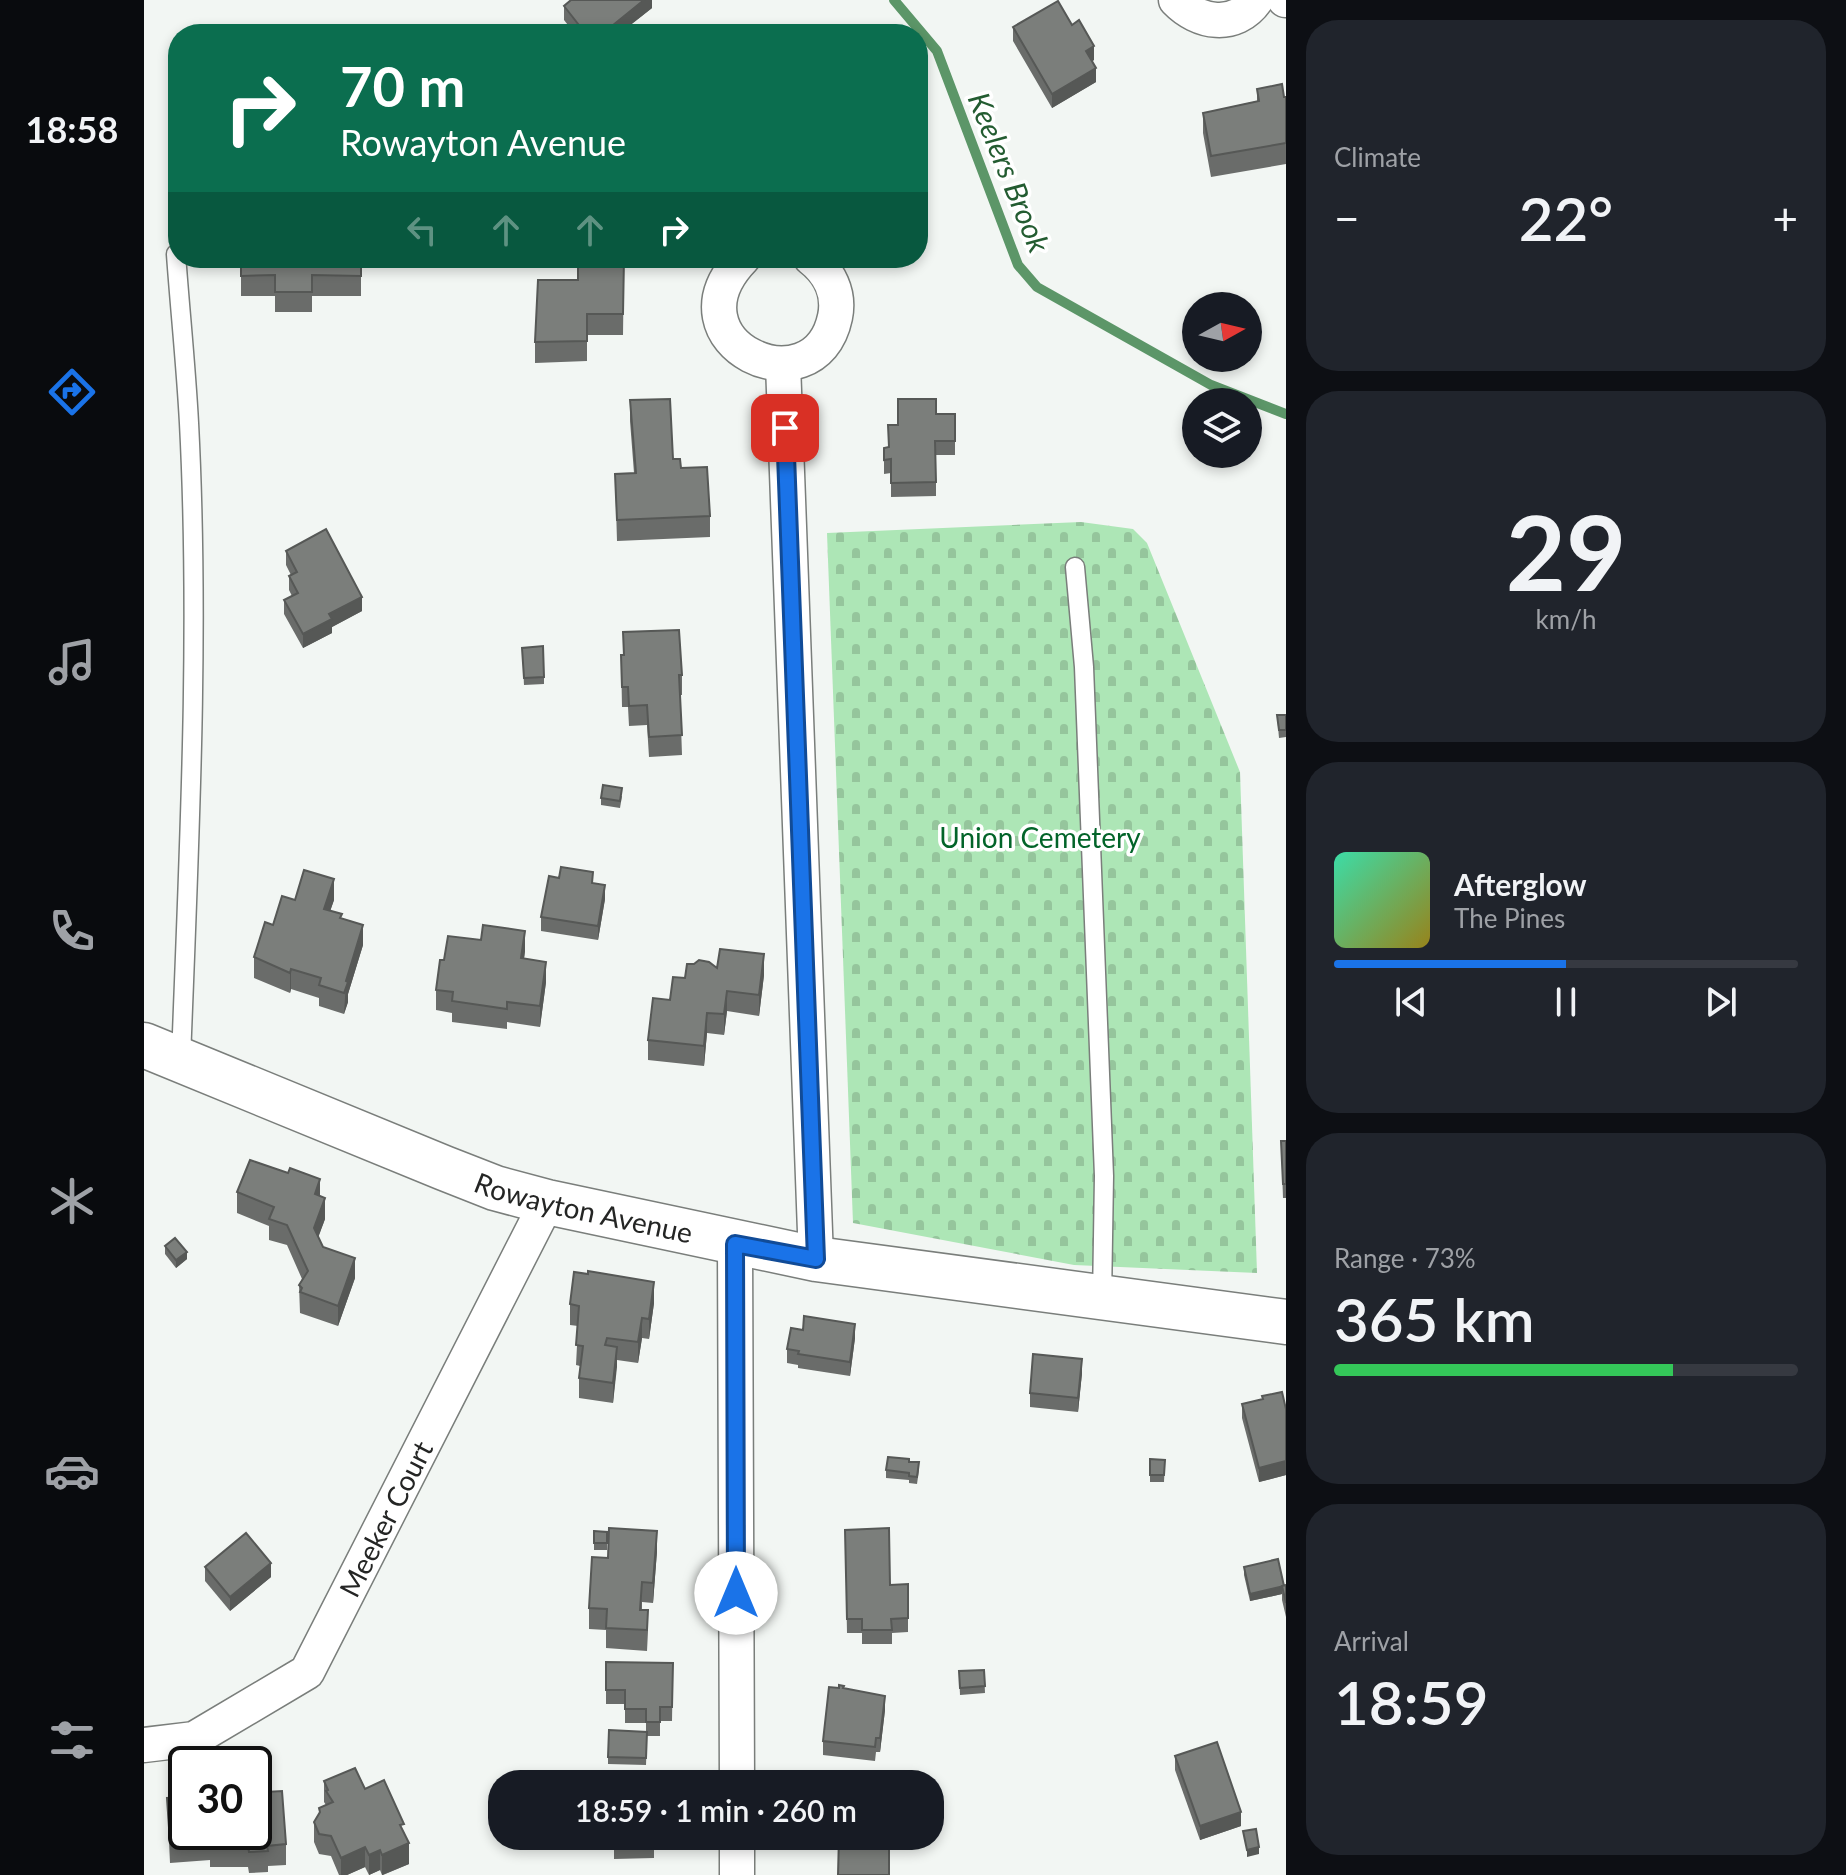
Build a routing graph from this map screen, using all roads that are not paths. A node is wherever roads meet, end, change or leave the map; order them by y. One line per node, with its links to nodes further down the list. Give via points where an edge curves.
1 (1176, 0): 2 (street, via 1188,13 1222,21 1238,16)
2 (1256, 0)
3 (177, 268): 8 (lane, via 189,424 191,786)
4 (734, 268): 6 (street, via 720,294 727,336 761,362)
5 (823, 268): 6 (street, via 837,306 833,327 821,346)
6 (783, 364): 11 (street)
7 (1075, 567): 12 (lane, via 1084,667 1104,1176)
8 (163, 1052): 9 (street, Rowayton Avenue, via 495,1188)
9 (547, 1202): 10 (street, Rowayton Avenue); 14 (street, Meeker Court, via 307,1672 194,1739)
10 (735, 1244): 11 (street, Rowayton Avenue); 15 (street)
11 (816, 1259): 12 (street, Rowayton Avenue)
12 (1102, 1299): 13 (street, Rowayton Avenue)
13 (1286, 1322)
14 (144, 1745)
15 (737, 1770)
16 (737, 1850): 17 (street)
17 (737, 1875)

